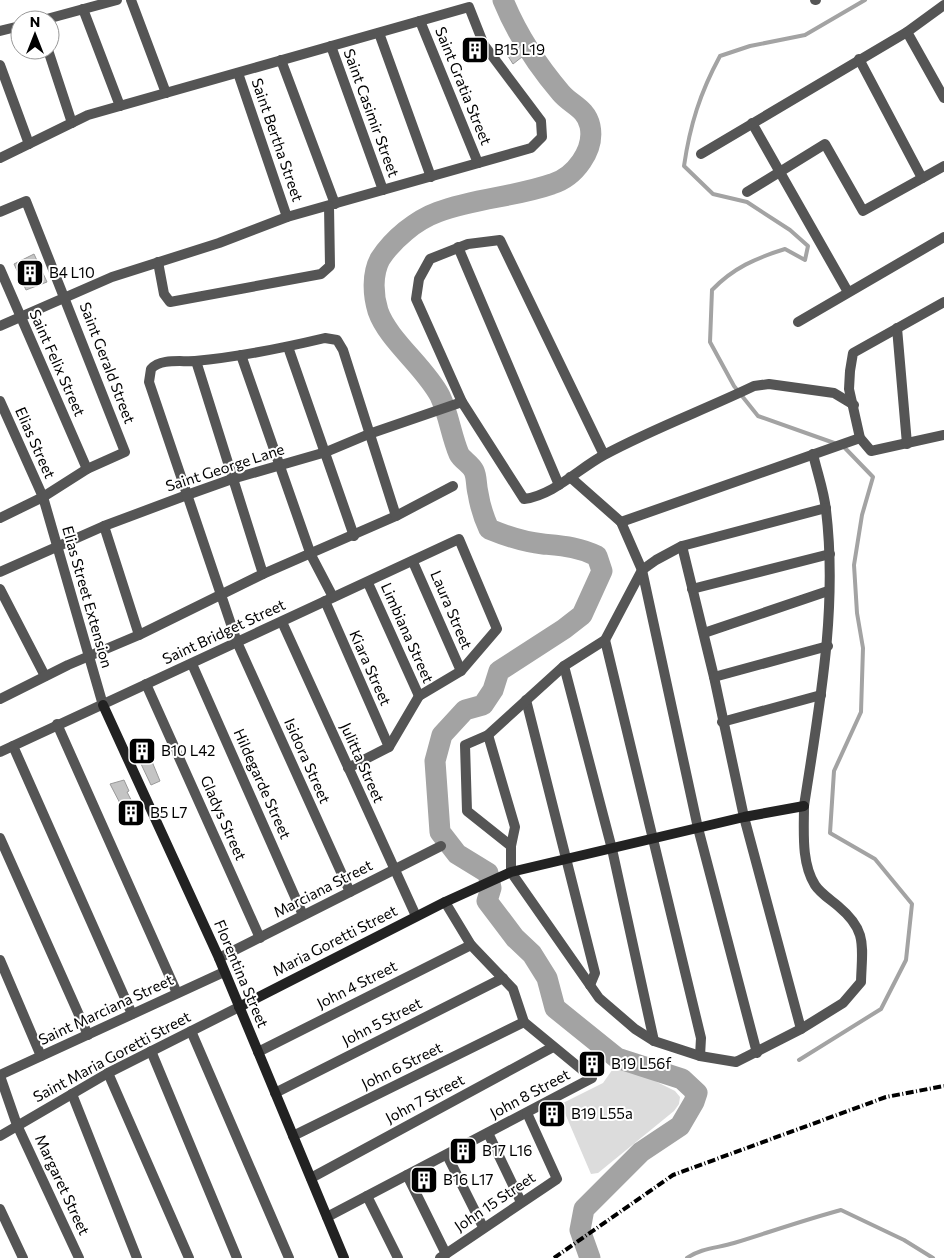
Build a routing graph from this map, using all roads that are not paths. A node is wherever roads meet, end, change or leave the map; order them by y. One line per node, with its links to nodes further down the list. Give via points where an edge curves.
1 (117, 0): 4 (street)
2 (131, 0): 15 (street)
3 (944, 5): 7 (street)
4 (82, 9): 5 (street); 17 (street)
5 (60, 15)
6 (420, 21): 8 (street); 23 (street, Saint Gratia Street); 23 (street, via 469,7 484,45 541,121 542,137 531,148)
7 (907, 32): 10 (street); 16 (street)
8 (379, 33): 9 (street); 26 (street)
9 (331, 46): 12 (street); 28 (street, Saint Casimir Street)
10 (858, 59): 19 (street); 27 (street)
11 (51, 60): 18 (street)
12 (281, 60): 14 (street); 30 (street)
13 (0, 65): 20 (street)
14 (238, 73): 15 (street); 32 (street, Saint Bertha Street)
15 (166, 93): 17 (street)
16 (944, 98)
17 (120, 106): 18 (street)
18 (72, 123): 20 (street)
19 (752, 123): 21 (street); 25 (street)
20 (29, 144): 22 (street)
21 (701, 154)
22 (0, 158)
23 (478, 163): 26 (street)
24 (944, 166): 27 (street)
25 (778, 172): 27 (street, via 825,144 863,211); 29 (street); 37 (street)
26 (431, 177): 28 (street)
27 (922, 178)
28 (383, 190): 30 (street)
29 (747, 192)
30 (332, 205): 32 (street); 35 (street, via 330,266 321,274 170,302 164,294)
31 (0, 212): 38 (street, Saint Gerald Street, via 26,201)
32 (287, 218): 35 (street)
33 (944, 237): 37 (street)
34 (458, 247): 48 (street, via 430,259 419,279 416,299); 56 (street, via 500,240); 61 (street)
35 (158, 262): 38 (street, via 112,277)
36 (0, 269): 40 (street, Saint Felix Street)
37 (848, 292): 41 (street)
38 (66, 298): 40 (street); 58 (street, Saint Gerald Street, via 125,452)
39 (944, 302): 43 (street)
40 (20, 318): 42 (street); 58 (street, Saint Felix Street)
41 (798, 322)
42 (0, 326)
43 (898, 328): 49 (street, via 854,353 849,389); 53 (street)
44 (288, 347): 45 (street); 50 (street, via 325,338 337,340); 54 (street)
45 (242, 355): 46 (street); 57 (street, Kiara Street)
46 (196, 361): 60 (street); 63 (street, Isidora Street, via 159,363 151,369 149,379)
47 (0, 401): 64 (street, Elias Street)
48 (459, 403): 50 (street, Saint George Lane); 61 (street, via 524,499 535,498)
49 (854, 404): 52 (street); 56 (street, via 834,393 769,384 754,386)
50 (369, 434): 54 (street, Saint George Lane); 67 (street)
51 (944, 435): 53 (street)
52 (860, 438): 53 (street, via 871,451); 55 (street)
53 (907, 444)
54 (326, 452): 57 (street, Saint George Lane); 70 (street)
55 (813, 454): 65 (street); 68 (street)
56 (604, 455): 59 (street)
57 (278, 465): 60 (street, Saint George Lane); 74 (street, Kiara Street)
58 (87, 469): 64 (street)
59 (570, 477): 61 (street); 68 (street)
60 (232, 479): 63 (street, Saint George Lane); 78 (street)
61 (559, 484)
62 (453, 486): 67 (street)
63 (187, 495): 69 (street, Saint George Lane); 83 (street, Isidora Street)
64 (43, 497): 66 (street); 72 (street, Elias Street Extension)
65 (826, 508): 71 (street); 73 (street)
66 (1, 516)
67 (396, 516): 70 (street)
68 (621, 522): 76 (street)
69 (104, 526): 72 (street, Saint George Lane); 87 (street)
70 (354, 536): 74 (street)
71 (682, 546): 76 (street); 81 (street)
72 (57, 548): 77 (street, Saint George Lane); 91 (street, Elias Street Extension)
73 (830, 554): 81 (street); 82 (street)
74 (311, 555): 78 (street); 84 (street, Kiara Street)
75 (413, 562): 79 (street, Saint Bridget Street); 94 (street, Laura Street); 94 (street, Saint Bridget Street, via 459,539 497,629)
76 (642, 570): 88 (street); 112 (street)
77 (0, 572)
78 (262, 574): 83 (street)
79 (368, 583): 84 (street, Saint Bridget Street); 99 (street, Limbiana Street)
80 (0, 589): 95 (street)
81 (692, 589): 86 (street)
82 (828, 591): 86 (street); 90 (street)
83 (219, 594): 87 (street); 89 (street, Isidora Street)
84 (329, 599): 85 (street, Saint Bridget Street); 107 (street, Kiara Street)
85 (282, 622): 89 (street, Saint Bridget Street); 109 (street, Julitta Street)
86 (704, 633): 96 (street)
87 (139, 635): 91 (street)
88 (605, 640): 93 (street); 114 (street)
89 (237, 642): 92 (street, Saint Bridget Street); 121 (street, Isidora Street)
90 (828, 646): 96 (street); 98 (street)
91 (89, 656): 95 (street); 102 (street, Elias Street Extension)
92 (192, 664): 97 (street, Saint Bridget Street); 123 (street, Hildegarde Street)
93 (564, 666): 101 (street); 117 (street)
94 (461, 671): 99 (street)
95 (45, 676): 100 (street)
96 (714, 677): 103 (street)
97 (146, 684): 102 (street, Saint Bridget Street); 125 (street, Gladys Street)
98 (820, 694): 103 (street); 110 (street)
99 (419, 696): 107 (street)
100 (0, 698)
101 (526, 700): 105 (street); 118 (street)
102 (103, 705): 104 (street, Saint Bridget Street); 127 (street, Florentina Street)
103 (722, 722): 111 (street)
104 (57, 724): 106 (street, Saint Bridget Street); 132 (street)
105 (488, 735): 116 (street, via 514,827); 116 (street, via 465,745 467,811)
106 (13, 746): 108 (street, Saint Bridget Street); 134 (street)
107 (388, 747): 109 (street)
108 (0, 752)
109 (348, 768): 119 (street, Julitta Street)
110 (804, 806): 111 (street, Maria Goretti Street); 136 (street, via 806,865 816,886 854,920 862,941 862,982 843,1003)
111 (744, 817): 112 (street, Maria Goretti Street); 136 (street)
112 (698, 828): 114 (street, Maria Goretti Street); 143 (street)
113 (0, 838): 138 (street)
114 (654, 838): 117 (street, Maria Goretti Street); 145 (street, via 701,1038)
115 (441, 846): 119 (street, Marciana Street)
116 (511, 846): 120 (street)
117 (612, 849): 118 (street, Maria Goretti Street); 139 (street)
118 (567, 859): 120 (street, Maria Goretti Street); 131 (street, via 595,972)
119 (394, 870): 121 (street, Marciana Street); 124 (street, Julitta Street)
120 (511, 872): 122 (street, Maria Goretti Street); 131 (street)
121 (350, 892): 123 (street, Marciana Street)
122 (445, 902): 124 (street, Maria Goretti Street); 126 (street)
123 (303, 916): 125 (street, Marciana Street)
124 (416, 916): 133 (street, Maria Goretti Street)
125 (260, 938): 127 (street, Marciana Street)
126 (470, 945): 130 (street); 142 (street, John 4 Street)
127 (219, 958): 129 (street, Florentina Street)
128 (0, 960): 144 (street)
129 (224, 972): 132 (street, Saint Marciana Street); 133 (street, Florentina Street)
130 (503, 978): 135 (street, via 513,989); 148 (street, John 5 Street)
131 (590, 985): 139 (street, via 599,998)
132 (177, 993): 134 (street, Saint Marciana Street)
133 (239, 1007): 137 (street, Saint Maria Goretti Street); 142 (street, Florentina Street)
134 (132, 1014): 138 (street, Saint Marciana Street)
135 (524, 1022): 140 (street, John 8 Street); 154 (street, John 6 Street)
136 (801, 1029): 143 (street)
137 (191, 1031): 141 (street, Saint Maria Goretti Street); 169 (street)
138 (88, 1034): 144 (street, Saint Marciana Street)
139 (654, 1041): 145 (street)
140 (553, 1047): 150 (street, John 8 Street, via 592,1078); 157 (street, John 7 Street)
141 (151, 1051): 146 (street, Saint Maria Goretti Street); 168 (street)
142 (258, 1052): 148 (street, Florentina Street)
143 (757, 1053): 145 (street, via 736,1062)
144 (41, 1056): 147 (street, Saint Marciana Street)
145 (700, 1056)
146 (108, 1073): 149 (street, Saint Maria Goretti Street); 167 (street)
147 (0, 1076): 151 (street, Margaret Street)
148 (275, 1093): 154 (street, Florentina Street)
149 (72, 1094): 151 (street, Saint Maria Goretti Street); 166 (street)
150 (527, 1113): 152 (street, John 8 Street); 159 (street, John 15 Street, via 557,1179)
151 (18, 1125): 153 (street, Saint Maria Goretti Street); 165 (street, Margaret Street)
152 (488, 1134): 155 (street, John 8 Street); 159 (street)
153 (0, 1136)
154 (293, 1136): 157 (street, Florentina Street)
155 (447, 1155): 156 (street, John 8 Street); 162 (street)
156 (407, 1175): 158 (street, John 8 Street); 163 (street)
157 (311, 1178): 161 (street, Florentina Street)
158 (367, 1196): 161 (street, John 8 Street); 171 (street)
159 (521, 1202): 162 (street, John 15 Street)
160 (0, 1208): 164 (street)
161 (327, 1217): 170 (street, Florentina Street)
162 (483, 1227): 163 (street, John 15 Street)
163 (443, 1256)
164 (23, 1258)
165 (79, 1258)
166 (137, 1258)
167 (190, 1258)
168 (237, 1258)
169 (289, 1258)
170 (344, 1258)
171 (398, 1258)

